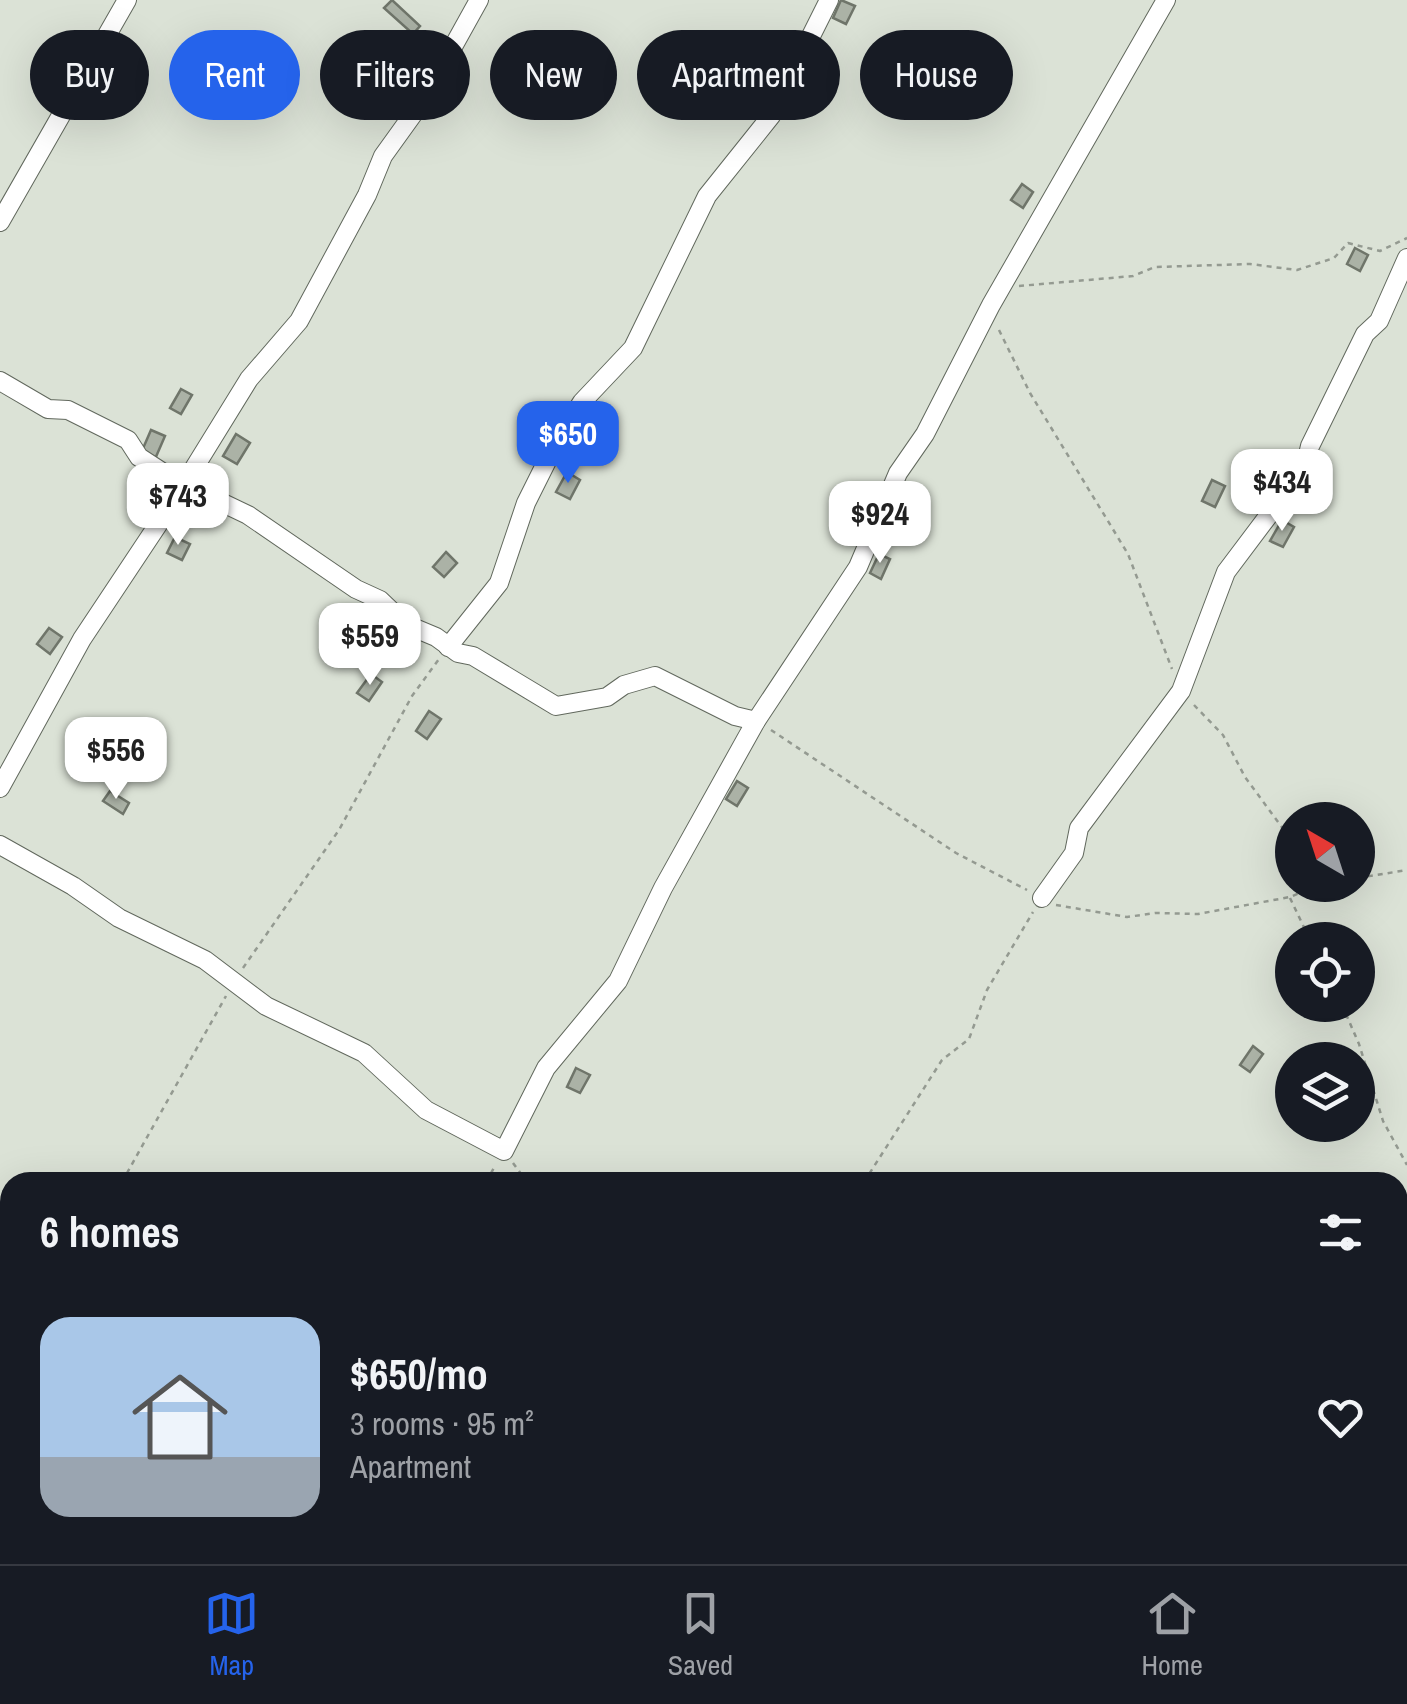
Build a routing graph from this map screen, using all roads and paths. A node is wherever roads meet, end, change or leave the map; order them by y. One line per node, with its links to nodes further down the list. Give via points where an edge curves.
1 (127, 0): 5 (street)
2 (479, 0): 11 (street, via 424,99 383,156 298,321 249,379)
3 (829, 0): 12 (street, via 772,116 707,196 633,348 582,402 557,441 526,503 499,582)
4 (1166, 0): 8 (street)
5 (0, 222)
6 (1407, 238): 8 (path, via 1380,251 1348,243 1334,258 1297,270 1250,264 1155,267 1133,276)
7 (1407, 258): 13 (street, via 1305,467 1226,572)
8 (1002, 286): 9 (street)
9 (992, 305): 13 (path, via 1030,393 1128,554); 14 (street, via 898,474 858,567)
10 (0, 381): 11 (street, via 128,440 150,464)
11 (186, 481): 12 (street); 15 (street, via 82,640)
12 (448, 646): 14 (street, via 556,706 606,698 655,676); 22 (path, via 412,696 338,830)
13 (1181, 691): 16 (path, via 1223,735); 20 (street, via 1080,828 1074,853)
14 (756, 720): 20 (path, via 956,853); 24 (street, via 618,982 546,1068)
15 (0, 788)
16 (1275, 817)
17 (0, 845): 22 (street)
18 (1407, 870): 19 (path)
19 (1375, 875)
20 (1042, 898): 21 (path, via 1126,918); 29 (path, via 987,990 969,1039 942,1060)
21 (1275, 900)
22 (234, 982): 24 (street, via 266,1006 364,1053 426,1110); 26 (path)
23 (1350, 1022): 25 (path, via 1382,1121)
24 (504, 1151): 27 (path); 28 (path)
25 (1407, 1165)
26 (128, 1172)
27 (492, 1172)
28 (520, 1172)
29 (870, 1172)

